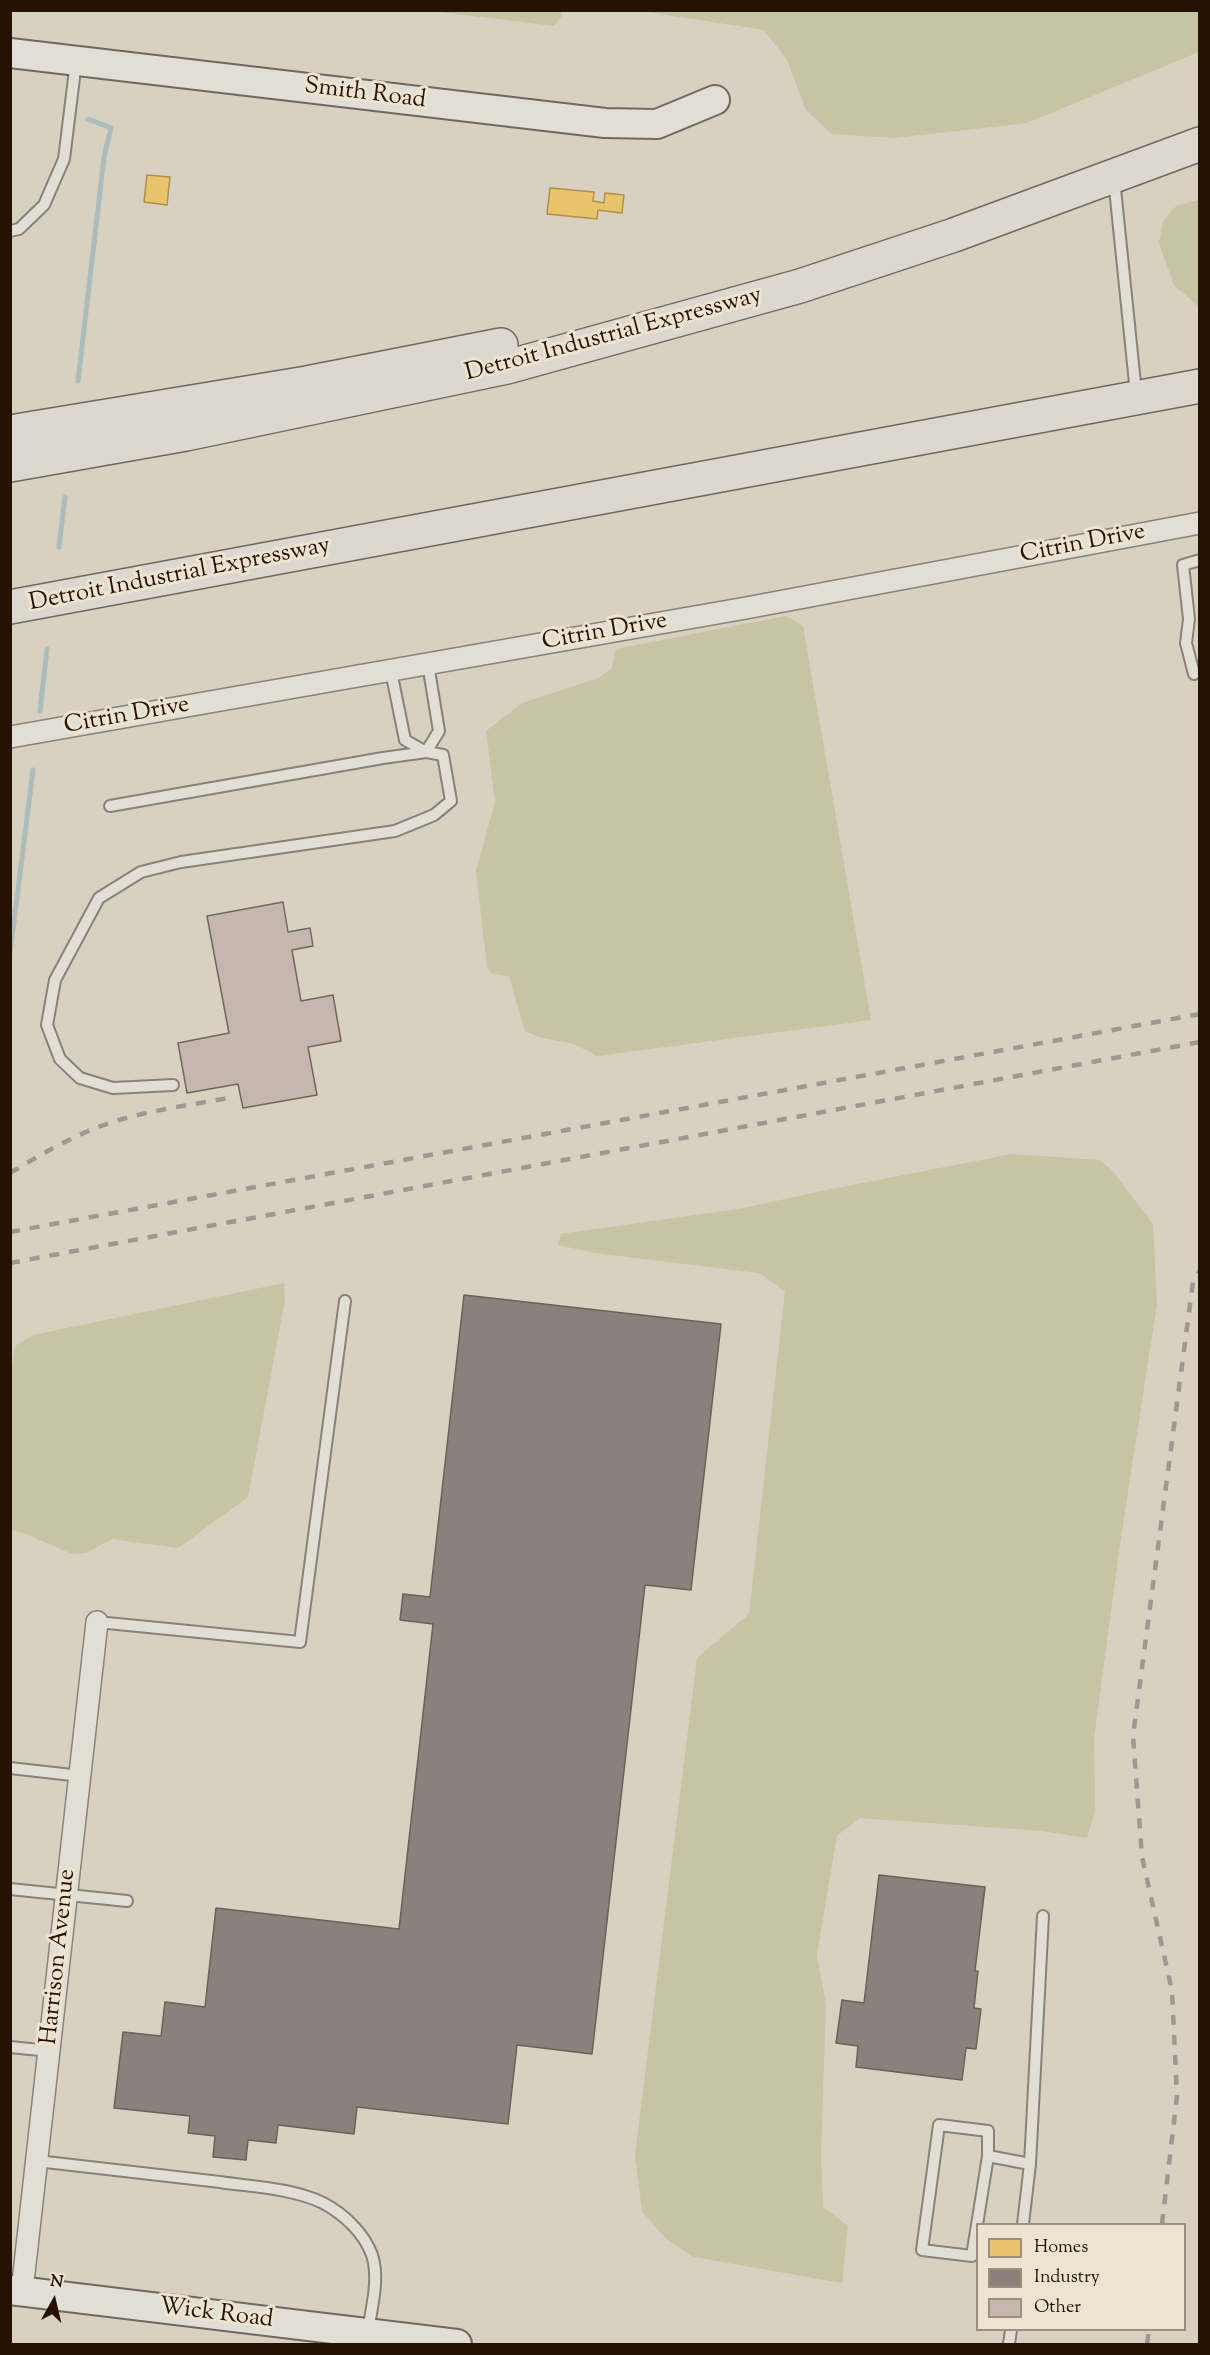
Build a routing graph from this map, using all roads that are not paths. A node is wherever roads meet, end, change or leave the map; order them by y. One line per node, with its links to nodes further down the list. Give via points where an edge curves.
1 (10, 53): 2 (street, Smith Road)
2 (76, 61): 3 (street, Smith Road, via 605,123 657,124); 6 (lane, via 64,159 44,205 19,229)
3 (715, 100)
4 (1200, 144): 5 (highway, Detroit Industrial Expressway)
5 (1113, 176): 7 (highway, Detroit Industrial Expressway); 9 (lane)
6 (10, 231)
7 (800, 286): 10 (highway, via 307,383); 11 (highway, Detroit Industrial Expressway, via 507,367 186,434)
8 (1200, 386): 9 (highway, Detroit Industrial Expressway)
9 (1137, 398): 14 (highway, Detroit Industrial Expressway)
10 (10, 432)
11 (10, 465)
12 (1200, 523): 15 (street, Citrin Drive)
13 (1200, 560): 17 (lane, via 1183,565 1190,619 1186,643)
14 (10, 607)
15 (428, 664): 16 (street, Citrin Drive); 19 (lane, via 439,731)
16 (391, 671): 18 (street, Citrin Drive); 19 (lane, via 405,740)
17 (1194, 674)
18 (10, 737)
19 (426, 752): 20 (lane); 21 (lane, via 443,755 451,801 434,815 395,831 171,864 141,872 99,898 55,980 47,1025 60,1059 80,1078 113,1088)
20 (110, 806)
21 (173, 1084)
22 (345, 1301): 23 (lane, via 300,1642)
23 (97, 1622): 25 (street, Harrison Avenue)
24 (10, 1768): 25 (lane)
25 (81, 1776): 27 (street, Harrison Avenue)
26 (10, 1889): 27 (lane)
27 (67, 1895): 28 (lane); 31 (street, Harrison Avenue)
28 (127, 1901)
29 (1043, 1916): 34 (lane)
30 (10, 2047): 31 (lane)
31 (50, 2051): 33 (street, Harrison Avenue)
32 (988, 2156): 34 (lane); 35 (lane); 37 (lane, via 988,2131 939,2125 922,2250 972,2256)
33 (37, 2161): 38 (street, Harrison Avenue); 39 (lane, via 282,2190 322,2202 361,2235 372,2254 375,2282)
34 (1030, 2164): 36 (lane)
35 (977, 2223)
36 (1023, 2223)
37 (976, 2231)
38 (16, 2290): 39 (street, Wick Road)
39 (368, 2334): 40 (street, Wick Road)
40 (417, 2342): 41 (street, Wick Road)
41 (457, 2344)

